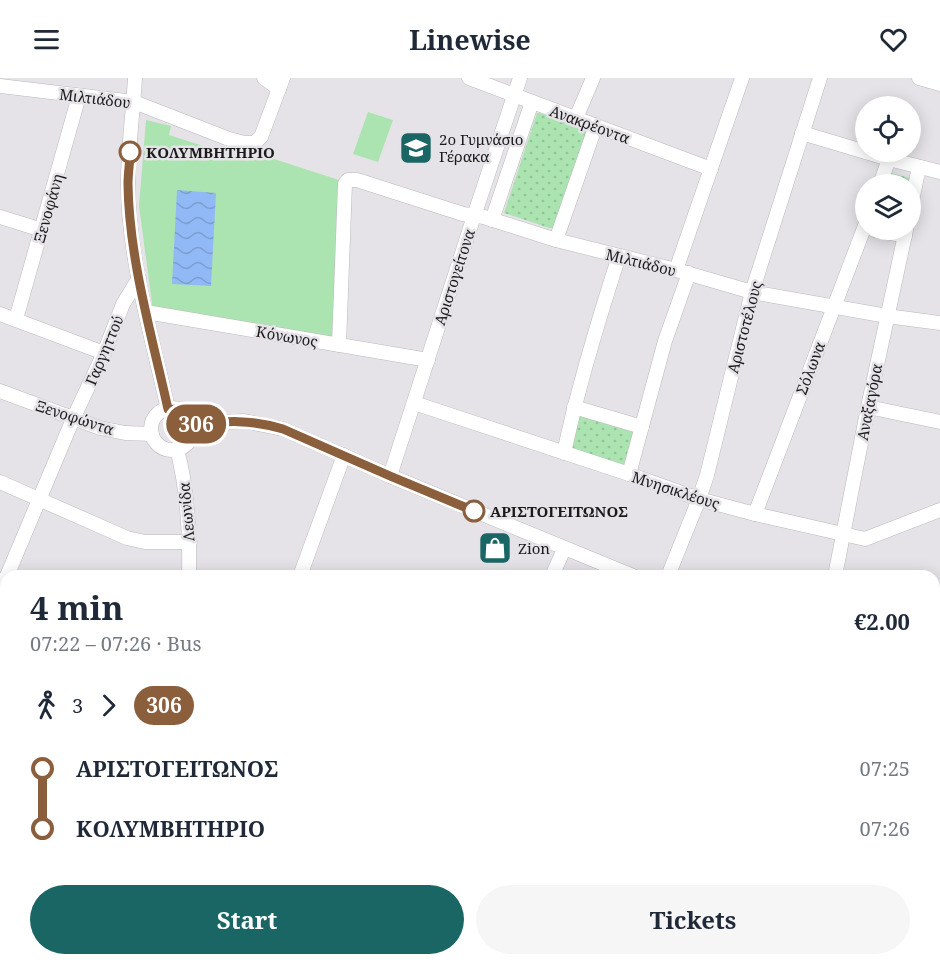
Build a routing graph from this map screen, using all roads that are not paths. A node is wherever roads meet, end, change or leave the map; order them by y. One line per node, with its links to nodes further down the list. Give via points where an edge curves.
1 (135, 78): 14 (street)
2 (264, 78): 9 (street)
3 (469, 78): 13 (street, Ανακρέοντα)
4 (520, 78): 13 (street, Αριστογείτονα)
5 (593, 78): 16 (street)
6 (742, 78): 22 (street)
7 (820, 78): 18 (street, Αριστοτέλους)
8 (919, 78): 10 (street)
9 (281, 83): 14 (street, Μιλτιάδου, via 261,137 254,143 229,139)
10 (940, 84)
11 (0, 86): 12 (street, Μιλτιάδου)
12 (79, 96): 14 (street, Μιλτιάδου); 28 (street, Ξενοφάνη)
13 (515, 96): 15 (street, Ανακρέοντα); 25 (street, Αριστογείτονα)
14 (134, 102): 34 (street, via 128,184)
15 (532, 102): 16 (street, Ανακρέοντα); 27 (street)
16 (576, 118): 17 (street, Ανακρέοντα)
17 (596, 125): 22 (street, Ανακρέοντα); 29 (street)
18 (802, 133): 19 (street); 35 (street, Αριστοτέλους)
19 (855, 149)
20 (901, 162): 21 (street)
21 (920, 167): 23 (street); 24 (street)
22 (711, 169): 33 (street)
23 (940, 172)
24 (918, 174)
25 (474, 216): 27 (street, Μιλτιάδου); 42 (street, Μιλτιάδου, via 348,180); 44 (street, Αριστογείτονα)
26 (0, 217): 28 (street)
27 (492, 220): 29 (street, Μιλτιάδου)
28 (42, 230): 40 (street, Ξενοφάνη)
29 (556, 240): 32 (street, Μιλτιάδου)
30 (861, 240): 36 (street, Σόλωνα)
31 (904, 240): 39 (street, Αναξαγόρα)
32 (619, 256): 33 (street, Μιλτιάδου); 47 (street)
33 (682, 272): 35 (street, Μιλτιάδου); 53 (street)
34 (139, 278): 37 (street); 43 (street, Γαργηττού, via 123,304)
35 (752, 292): 36 (street, Μιλτιάδου); 62 (street, Αριστοτέλους)
36 (833, 306): 39 (street, Μιλτιάδου); 64 (street, Σόλωνα)
37 (146, 312): 42 (street, Κόνωνος); 49 (street)
38 (0, 314): 40 (street)
39 (887, 316): 41 (street, Μιλτιάδου); 48 (street, Αναξαγόρα)
40 (16, 319): 43 (street)
41 (940, 323)
42 (339, 345): 44 (street, Κόνωνος)
43 (104, 352): 50 (street, Γαργηττού)
44 (428, 360): 46 (street, Αριστογείτονα)
45 (0, 391): 50 (street, Ξενοφώντα)
46 (414, 403): 56 (street, Μνησικλέους); 59 (street, Αριστογείτονα)
47 (574, 407): 53 (street); 56 (street)
48 (868, 407): 51 (street); 65 (street, Αναξαγόρα)
49 (168, 409): 52 (street, via 181,410); 54 (street, via 153,421)
50 (73, 419): 54 (street, Ξενοφώντα, via 125,433); 61 (street, Γαργηττού)
51 (940, 422)
52 (193, 424): 55 (street, via 192,437); 57 (street, via 244,421 269,425)
53 (642, 427): 58 (street)
54 (152, 434): 55 (street, via 159,445)
55 (177, 449): 66 (street, Λεωνίδα, via 187,497)
56 (564, 453): 58 (street, Μνησικλέους)
57 (344, 455): 59 (street); 70 (street)
58 (629, 474): 62 (street, Μνησικλέους)
59 (390, 476): 67 (street)
60 (0, 482): 61 (street)
61 (39, 499): 66 (street, via 127,538); 68 (street, Γαργηττού)
62 (699, 499): 64 (street, Μνησικλέους); 73 (street, Αριστοτέλους)
63 (940, 510): 65 (street, Μνησικλέους, via 865,539)
64 (755, 514): 65 (street, Μνησικλέους)
65 (844, 535): 74 (street, Αναξαγόρα)
66 (190, 542): 69 (street, Λεωνίδα)
67 (564, 549): 71 (street); 72 (street)
68 (9, 570)
69 (189, 570)
70 (302, 570)
71 (555, 570)
72 (618, 570)
73 (670, 570)
74 (836, 570)

